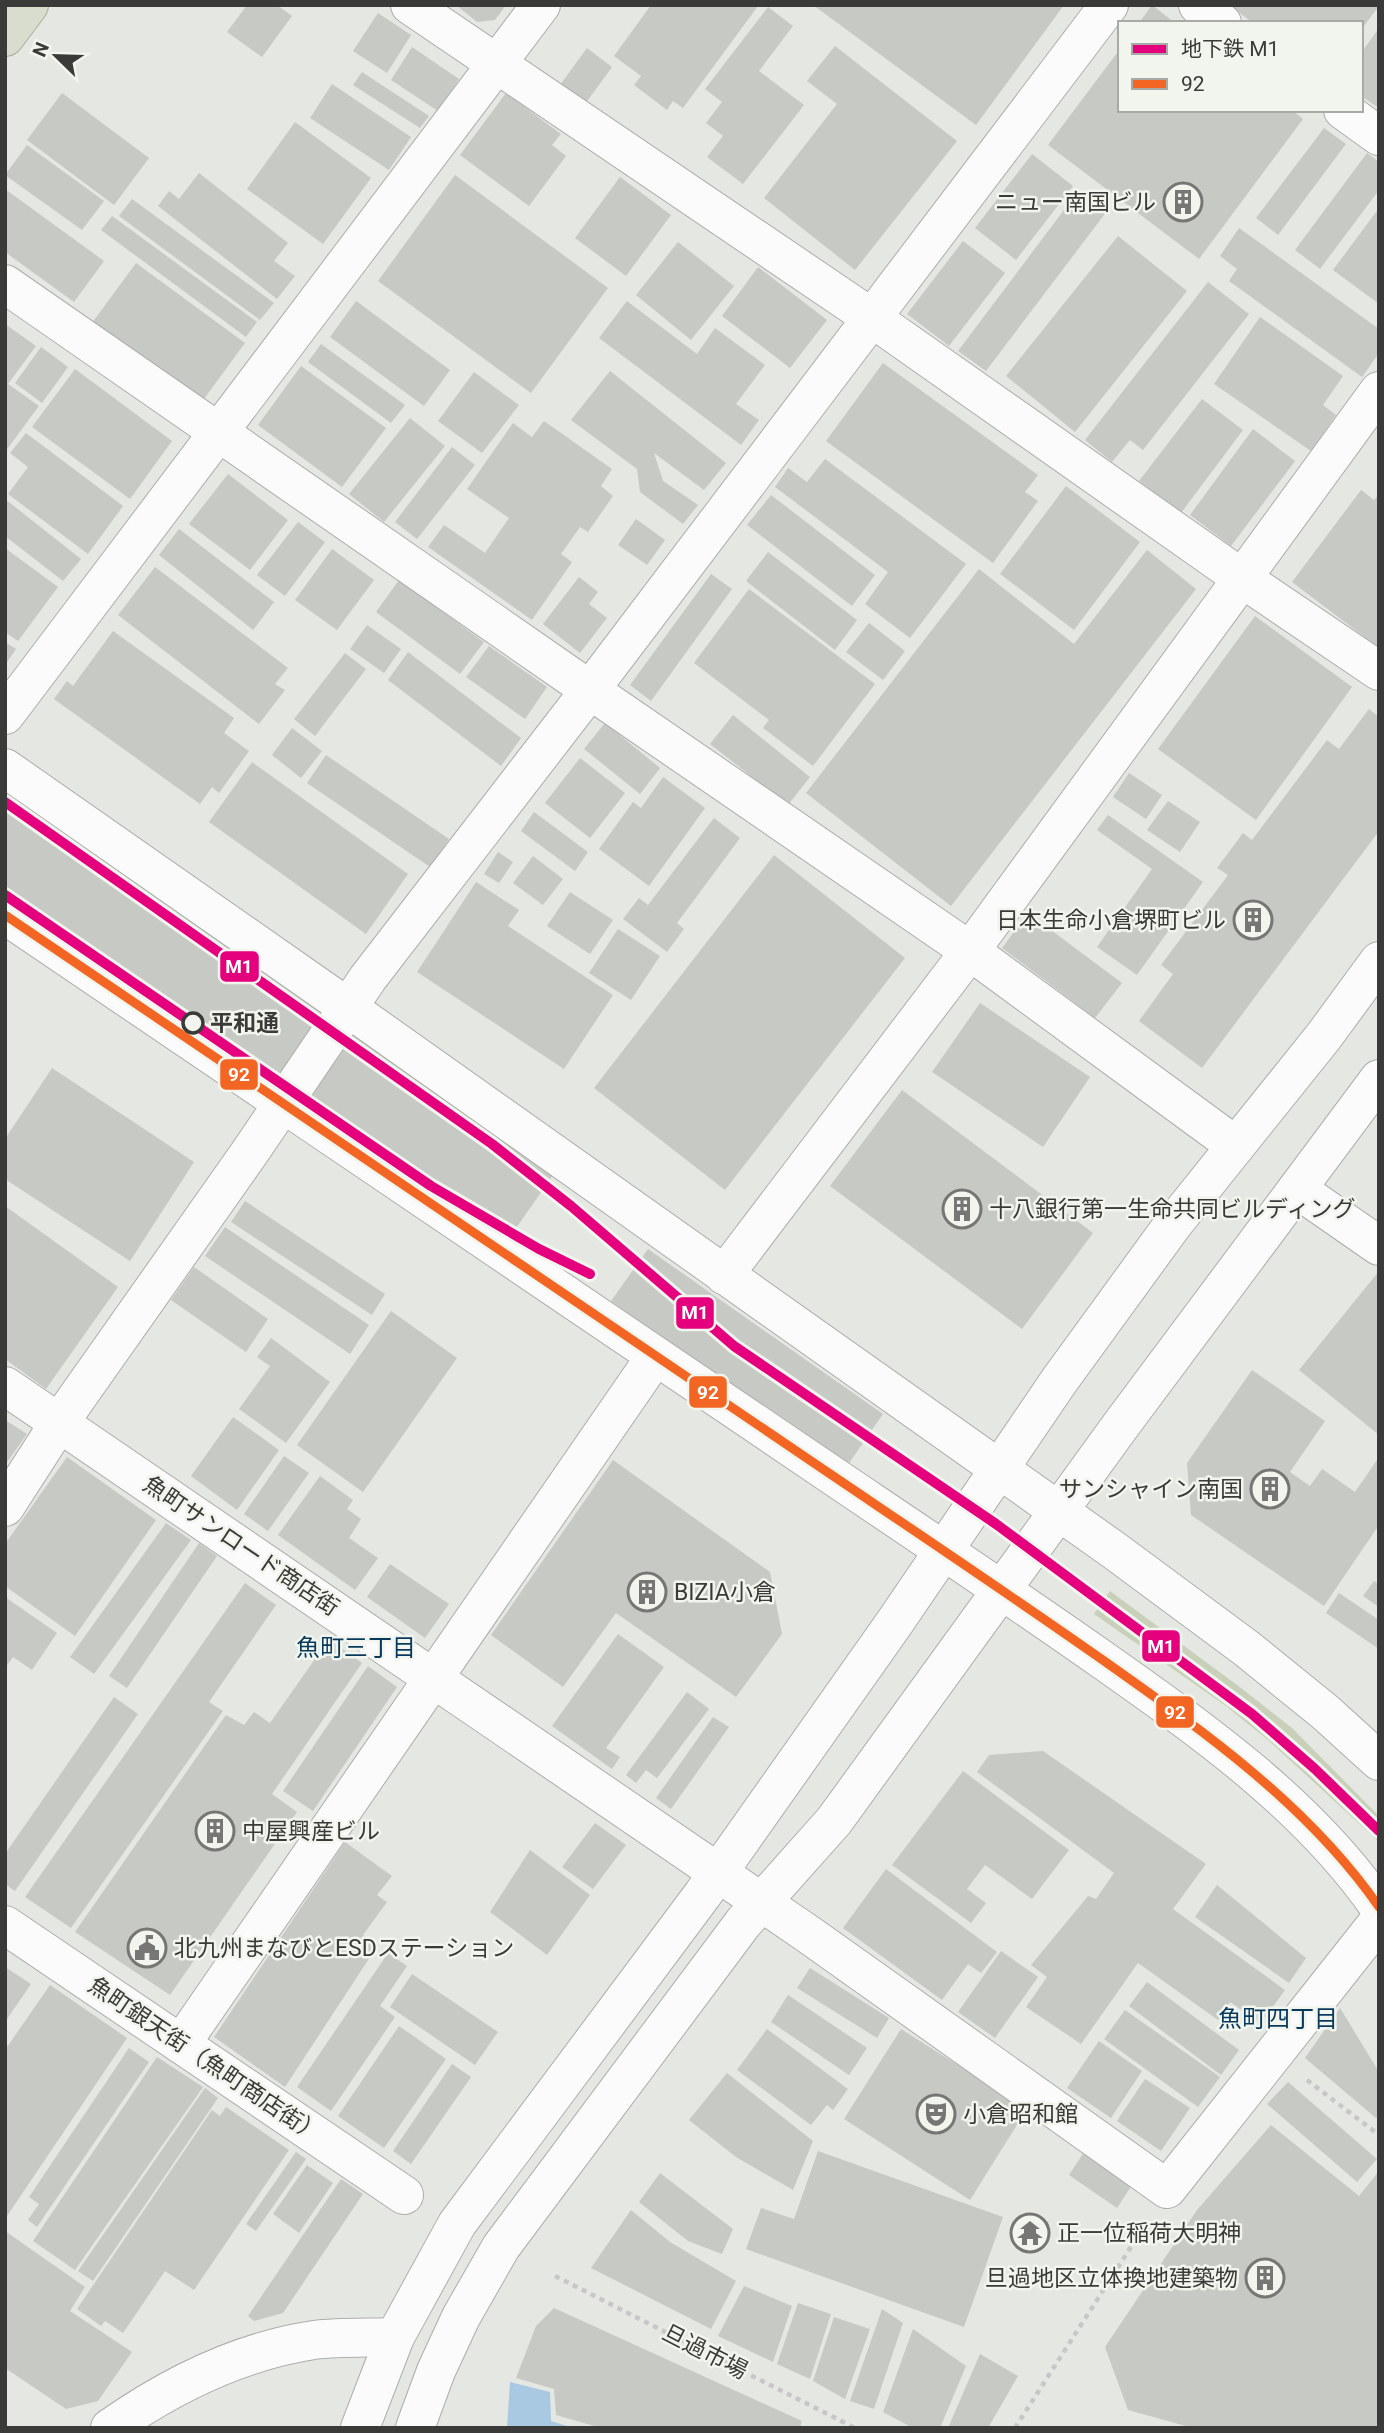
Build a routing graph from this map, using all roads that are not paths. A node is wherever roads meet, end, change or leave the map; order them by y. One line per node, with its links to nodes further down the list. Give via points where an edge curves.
1 (410, 5): 6 (street)
2 (541, 5): 6 (street)
3 (1109, 5): 10 (street)
4 (1198, 5): 5 (street)
5 (1219, 21)
6 (496, 65): 10 (street); 12 (street)
7 (1346, 112): 8 (street)
8 (1379, 136)
9 (5, 284): 12 (street)
10 (872, 318): 13 (street); 15 (street)
11 (1379, 391): 13 (street)
12 (217, 432): 15 (street); 16 (street)
13 (1243, 579): 14 (street); 19 (street)
14 (1379, 671)
15 (590, 690): 19 (street); 21 (street)
16 (5, 715)
17 (5, 768): 21 (street)
18 (5, 915): 23 (street)
19 (970, 951): 24 (street); 27 (street)
20 (1379, 961): 24 (street)
21 (347, 1007): 23 (street); 27 (street)
22 (1379, 1079): 25 (street)
23 (283, 1104): 28 (street); 30 (street)
24 (1236, 1146): 31 (street, via 1174,1223)
25 (1297, 1189): 26 (street); 33 (street)
26 (1379, 1246)
27 (724, 1275): 31 (street)
28 (655, 1357): 34 (street); 36 (street)
29 (5, 1386): 30 (street, 魚町サンロード商店街)
30 (60, 1423): 32 (street); 36 (street, 魚町サンロード商店街)
31 (1000, 1469): 33 (street); 34 (street)
32 (5, 1507)
33 (1059, 1511): 35 (street); 37 (street, via 1246,1648)
34 (944, 1550): 35 (street); 38 (street)
35 (1002, 1589): 39 (street, via 834,1821); 40 (street, via 1188,1720 1261,1780 1325,1840)
36 (434, 1677): 38 (street, 魚町サンロード商店街); 43 (street)
37 (1379, 1760)
38 (718, 1872): 39 (street, 魚町サンロード商店街); 45 (street, via 457,2224)
39 (761, 1902): 41 (street, 魚町サンロード商店街, via 1167,2189); 48 (street, via 501,2247 461,2317)
40 (1379, 1907)
41 (1379, 1921)
42 (5, 1925): 43 (street, 魚町銀天街（魚町商店街）)
43 (181, 2044): 44 (street, 魚町銀天街（魚町商店街）)
44 (404, 2195)
45 (388, 2353): 46 (street, via 315,2340 256,2354 212,2369); 47 (street)
46 (110, 2428)
47 (360, 2428)
48 (415, 2428)

